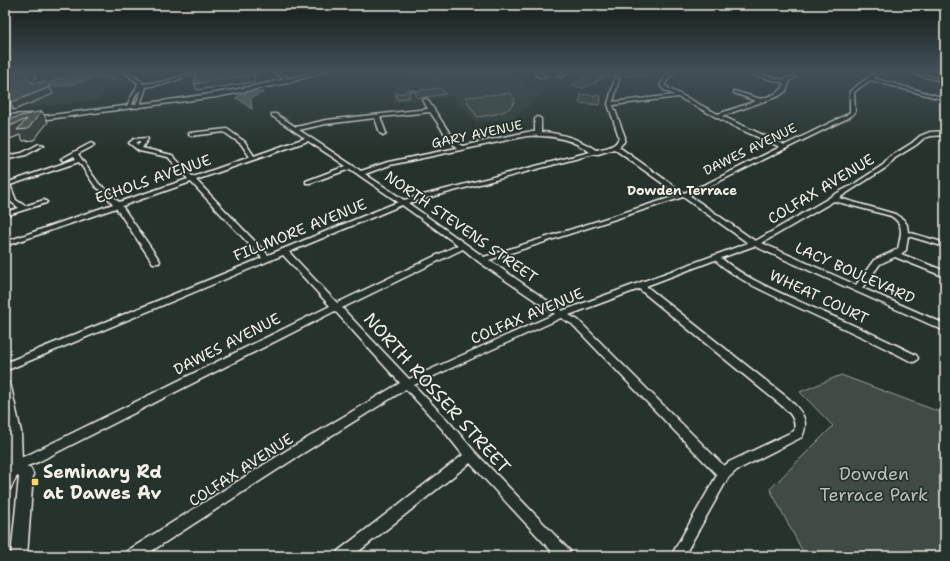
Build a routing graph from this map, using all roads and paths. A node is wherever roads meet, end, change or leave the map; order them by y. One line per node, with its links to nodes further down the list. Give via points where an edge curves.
1 (133, 97): 15 (street)
2 (140, 97): 14 (street)
3 (188, 97): 14 (main road)
4 (195, 97): 14 (main road)
5 (612, 97): 13 (street)
6 (667, 97): 13 (street)
7 (680, 97): 19 (street)
8 (751, 97): 12 (street)
9 (770, 97): 12 (street)
10 (852, 97): 34 (street, DAWES AVENUE, via 852,112 848,116)
11 (425, 100): 16 (street)
12 (762, 101): 19 (street)
13 (610, 104): 33 (street, via 622,137)
14 (137, 105): 15 (main road)
15 (130, 106): 20 (main road)
16 (431, 110): 18 (street); 36 (street)
17 (274, 115): 25 (street, NORTH STEVENS STREET)
18 (377, 116): 25 (street, via 318,123); 26 (street)
19 (718, 116): 34 (street)
20 (37, 117): 21 (main road); 23 (main road); 24 (main road)
21 (5, 119)
22 (538, 119): 27 (street)
23 (5, 124)
24 (14, 124)
25 (295, 129): 30 (street, NORTH STEVENS STREET)
26 (383, 133)
27 (538, 133): 36 (street, GARY AVENUE); 38 (street, GARY AVENUE, via 573,140)
28 (945, 133): 49 (street, COLFAX AVENUE, via 922,137 893,157 885,166)
29 (191, 134): 39 (street, via 225,130 243,143)
30 (308, 138): 39 (street, ECHOLS AVENUE); 43 (street, NORTH STEVENS STREET)
31 (41, 145): 40 (street, via 24,154)
32 (91, 145): 37 (street)
33 (615, 147): 38 (street, FILLMORE AVENUE); 48 (street, LACY BOULEVARD)
34 (785, 147): 48 (street, DAWES AVENUE)
35 (140, 148): 45 (street, via 170,156)
36 (460, 148): 44 (street, GARY AVENUE, via 388,164)
37 (75, 153): 41 (street); 42 (street)
38 (596, 153): 51 (street, FILLMORE AVENUE)
39 (253, 158): 45 (street, ECHOLS AVENUE)
40 (6, 159)
41 (64, 159)
42 (80, 160): 46 (street); 52 (street, via 97,185)
43 (350, 167): 44 (street, NORTH STEVENS STREET); 47 (street)
44 (361, 173): 51 (street, NORTH STEVENS STREET)
45 (192, 180): 52 (street, ECHOLS AVENUE); 63 (street)
46 (6, 181): 53 (street, via 13,201)
47 (308, 182)
48 (684, 195): 56 (street, LACY BOULEVARD); 64 (street, DAWES AVENUE)
49 (832, 198): 55 (street, via 898,217 904,223); 56 (street, COLFAX AVENUE, via 762,241)
50 (44, 202): 53 (street)
51 (403, 202): 59 (street, NORTH STEVENS STREET); 60 (street, FILLMORE AVENUE)
52 (116, 205): 57 (street, ECHOLS AVENUE); 65 (street)
53 (24, 208): 54 (street)
54 (5, 214)
55 (904, 233): 58 (street); 61 (street, via 902,250)
56 (754, 243): 62 (street, COLFAX AVENUE); 68 (street, LACY BOULEVARD)
57 (5, 244)
58 (945, 245)
59 (463, 246): 64 (street, NORTH STEVENS STREET); 69 (street, DAWES AVENUE)
60 (285, 252): 63 (street, FILLMORE AVENUE); 69 (street, NORTH ROSSER STREET)
61 (895, 254): 66 (street); 68 (street, via 877,262)
62 (716, 257): 67 (street, COLFAX AVENUE); 72 (street, WHEAT COURT, via 732,271 770,291)
63 (267, 259): 73 (street, FILLMORE AVENUE)
64 (482, 260): 70 (street, NORTH STEVENS STREET)
65 (156, 261)
66 (945, 274)
67 (641, 286): 70 (street, COLFAX AVENUE); 78 (street, via 785,402 801,424 798,434 733,466)
68 (857, 288): 71 (street, LACY BOULEVARD)
69 (336, 307): 74 (street, NORTH ROSSER STREET); 77 (street, DAWES AVENUE)
70 (563, 314): 74 (street, COLFAX AVENUE); 78 (street, NORTH STEVENS STREET, via 575,322)
71 (945, 328)
72 (913, 358)
73 (5, 367)
74 (407, 384): 76 (street, NORTH ROSSER STREET); 81 (street, COLFAX AVENUE)
75 (5, 387): 77 (main road, via 14,432)
76 (471, 456): 82 (street); 83 (street, NORTH ROSSER STREET)
77 (10, 468): 79 (main road); 80 (main road, via 26,474)
78 (724, 474): 84 (street)
79 (5, 484)
80 (19, 556)
81 (132, 556)
82 (342, 556)
83 (565, 556)
84 (677, 556)

